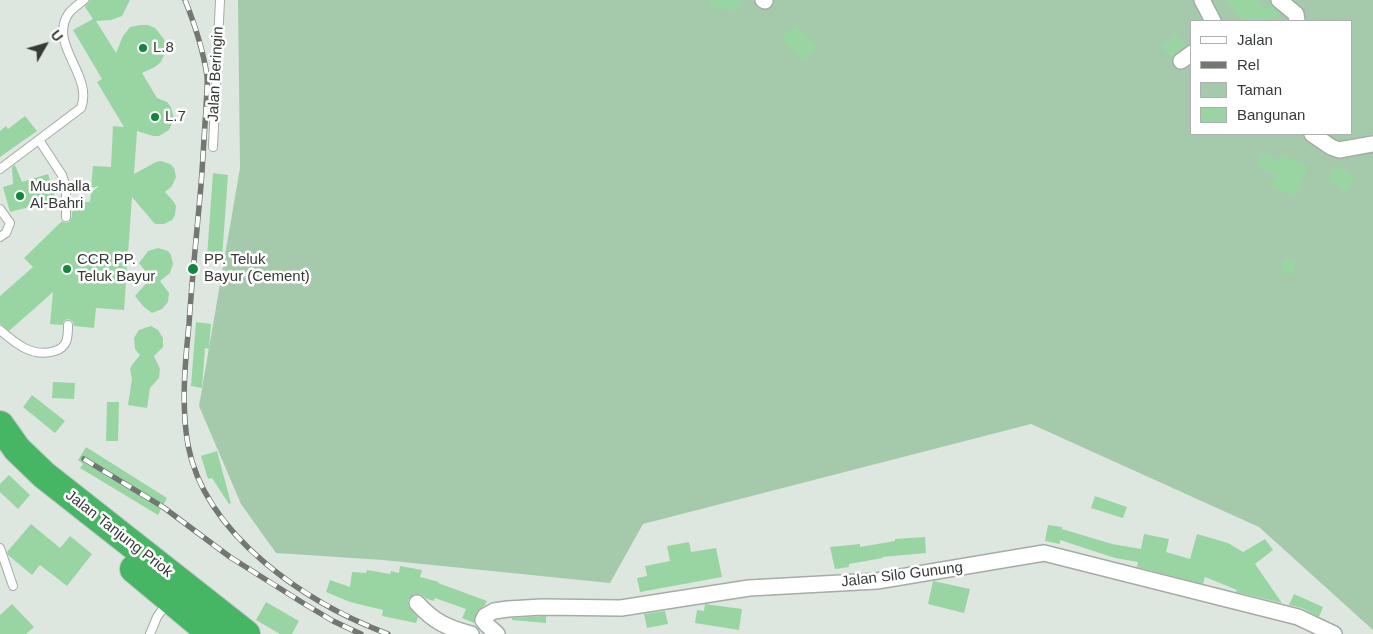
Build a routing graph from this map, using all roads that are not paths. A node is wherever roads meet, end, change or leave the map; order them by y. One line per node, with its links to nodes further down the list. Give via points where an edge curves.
1 (84, 0): 8 (lane, via 70,11 63,23 63,36 84,89 84,100 81,108)
2 (220, 0): 10 (lane, Jalan Beringin)
3 (1202, 0): 5 (street)
4 (1279, 0): 6 (street, via 1296,14)
5 (1212, 20)
6 (1297, 20)
7 (1313, 135): 9 (street, via 1338,150)
8 (39, 140): 11 (lane); 13 (lane, via 62,175 66,187)
9 (1373, 144)
10 (213, 147)
11 (0, 169)
12 (0, 209): 14 (lane, via 10,223 6,233)
13 (66, 217)
14 (0, 237)
15 (68, 326): 16 (lane, via 68,339 64,346 40,354 14,343)
16 (0, 330)
17 (0, 425): 25 (highway, Jalan Tanjung Priok, via 17,449 44,475)
18 (0, 453): 21 (highway, Jalan Tanjung Priok)
19 (0, 548): 20 (lane)
20 (13, 586)
21 (169, 599): 23 (lane); 24 (highway, Jalan Tanjung Priok)
22 (417, 603): 26 (street, via 439,623)
23 (150, 634)
24 (212, 634)
25 (246, 634)
26 (471, 634)
27 (497, 634): 28 (street, Jalan Silo Gunung, via 483,620 494,611 508,608 621,608 749,588 877,581 1044,553 1298,617)
28 (1334, 634)

